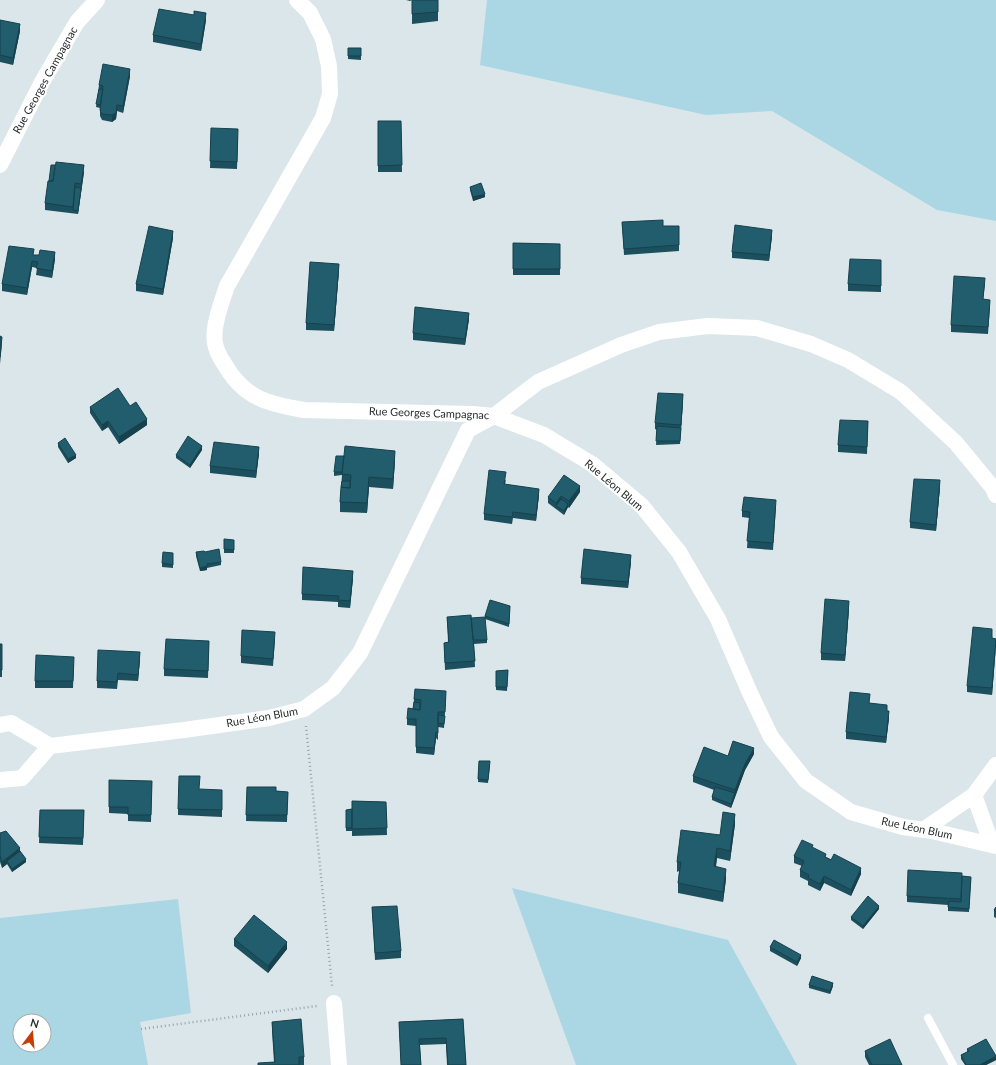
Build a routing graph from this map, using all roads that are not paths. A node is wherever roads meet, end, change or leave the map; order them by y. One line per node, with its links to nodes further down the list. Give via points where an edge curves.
1 (97, 0): 3 (street, Rue Georges Campagnac, via 77,22 65,42)
2 (297, 0): 4 (street, Rue Georges Campagnac, via 310,13 323,39 329,66 330,94 323,118 227,286 218,315 215,342 221,358 234,380 253,396 278,406 304,410)
3 (0, 165)
4 (494, 416): 5 (street, Rue Georges Campagnac, via 538,382 621,345 659,332 708,326 757,328 819,347 848,360 901,392 956,443); 7 (street, Rue Léon Blum, via 468,430 360,653 333,688 304,710 269,718); 11 (street, Rue Léon Blum, via 544,435 586,461 642,506 679,552 718,619 771,737 806,781 851,812)
5 (996, 495)
6 (0, 725): 7 (street, via 11,723)
7 (50, 746): 9 (street, via 22,778)
8 (996, 765): 10 (street)
9 (0, 780)
10 (974, 795): 11 (street); 12 (street)
11 (923, 830): 12 (street, Rue Léon Blum)
12 (994, 846)
13 (334, 1003): 15 (street)
14 (928, 1018): 16 (lane)
15 (339, 1065)
16 (953, 1065)

